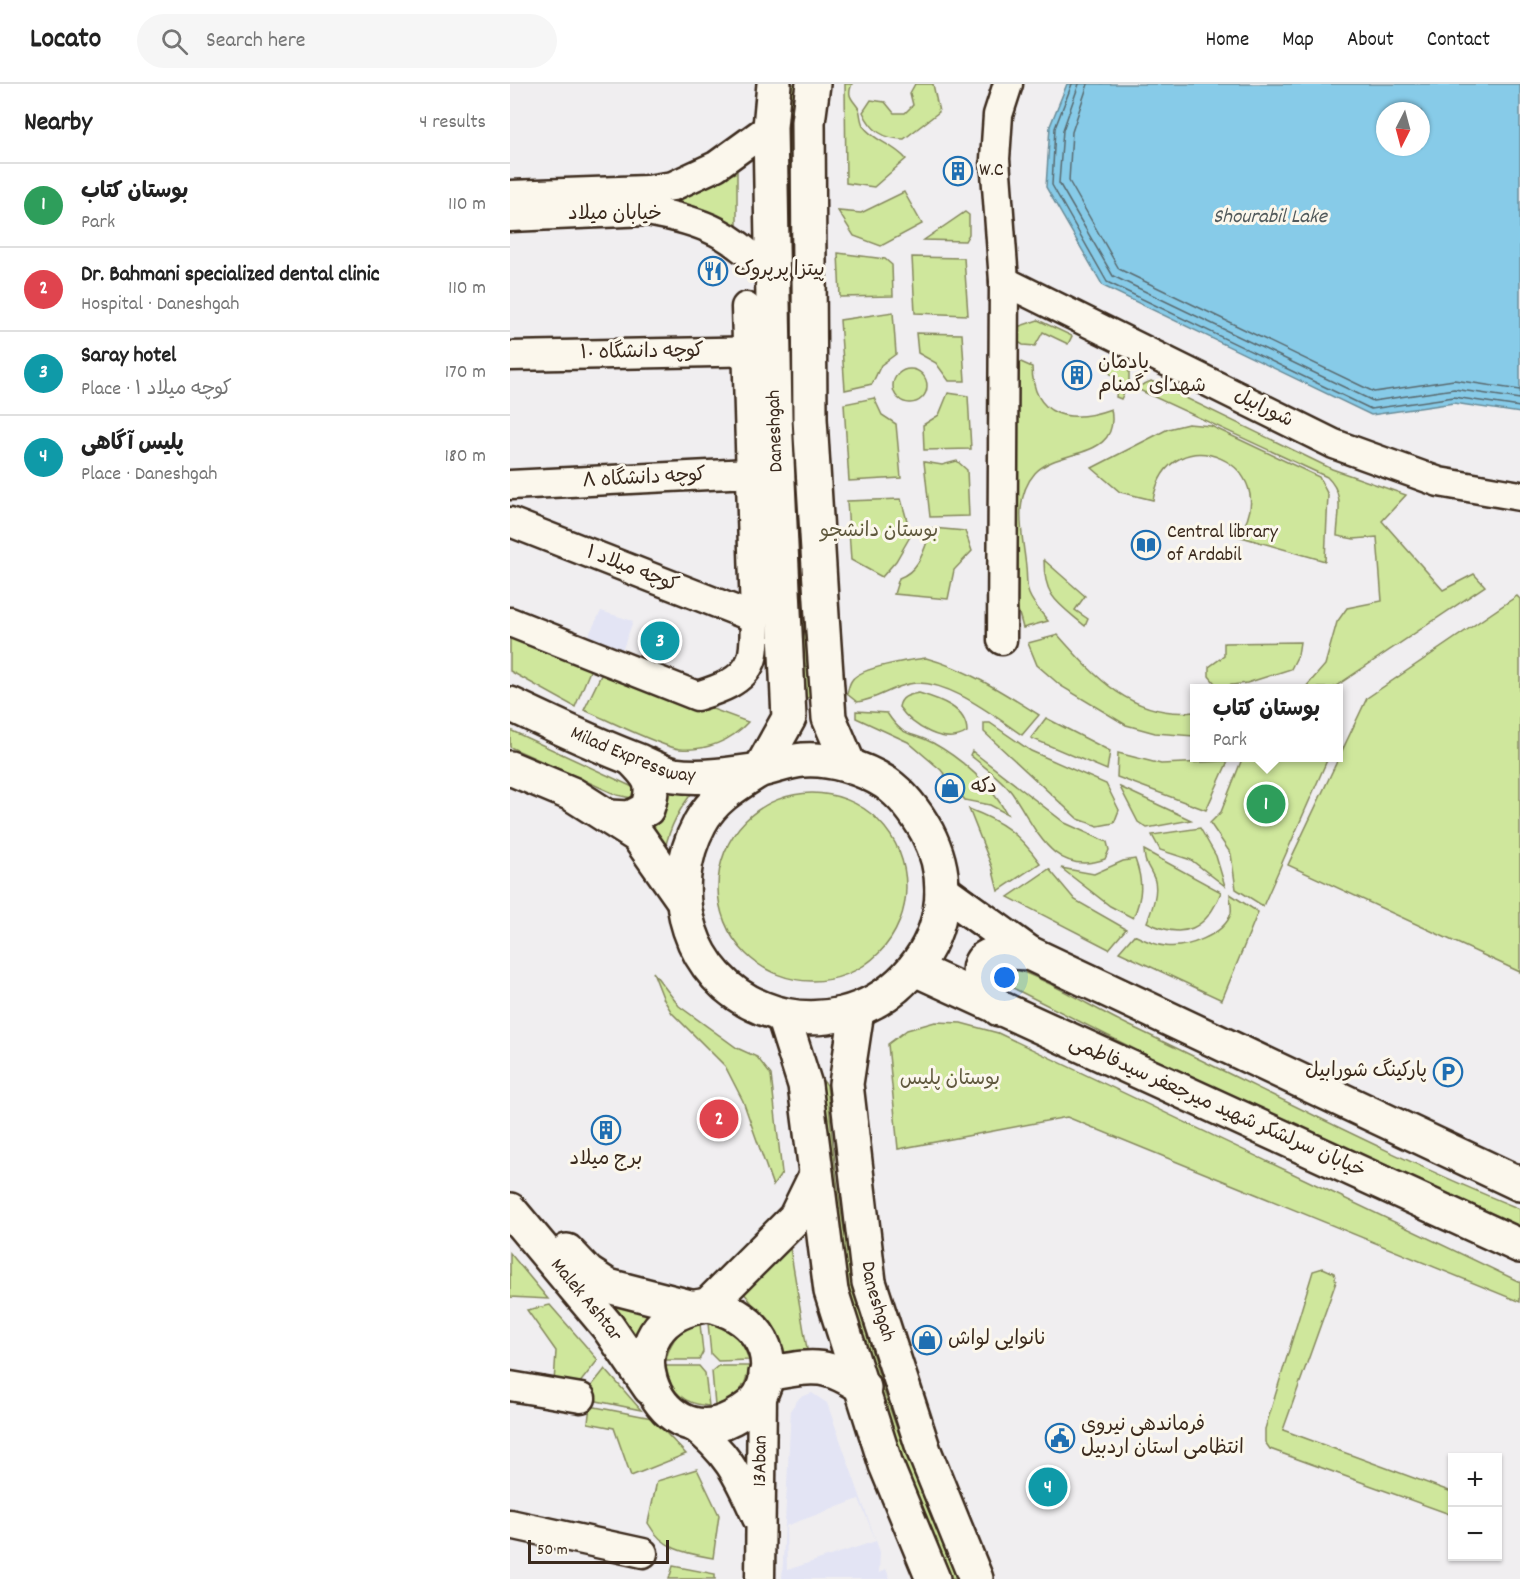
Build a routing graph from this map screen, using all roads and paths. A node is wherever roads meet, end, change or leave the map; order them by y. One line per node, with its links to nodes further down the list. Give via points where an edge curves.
1 (774, 84): 4 (main road, Daneshgah)
2 (813, 84): 22 (main road, Daneshgah, via 808,123 810,419)
3 (1008, 84): 9 (street, via 998,115 995,159)
4 (770, 127): 6 (street, خیابان میلاد, via 716,166); 8 (main road, Daneshgah)
5 (510, 195): 6 (street, خیابان میلاد)
6 (647, 201): 7 (street, خیابان میلاد); 8 (street, خیابان میلاد, via 734,239)
7 (510, 217)
8 (772, 277): 11 (main road, Daneshgah)
9 (1004, 281): 15 (street, شورابیل, via 1334,444 1439,482); 19 (street)
10 (746, 307): 11 (street)
11 (761, 352): 12 (street, کوچه دانشگاه ۱۰); 13 (main road, Daneshgah)
12 (510, 356)
13 (764, 473): 14 (street, کوچه دانشگاه ۸); 17 (street); 21 (main road, Daneshgah)
14 (510, 485)
15 (1520, 496)
16 (510, 522): 17 (street, کوچه میلاد ۱)
17 (755, 618): 18 (street, via 751,661 744,671 724,688 697,696)
18 (510, 622)
19 (1002, 640)
20 (510, 705): 23 (main road, Milad Expressway)
21 (789, 718): 22 (main road, via 810,728); 26 (main road)
22 (829, 718): 24 (main road, Daneshgah)
23 (632, 759): 26 (main road, Milad Expressway, via 673,775); 27 (main road, via 648,774 653,792 647,809 630,818)
24 (849, 765): 26 (main road, via 804,760); 28 (main road, via 886,783 916,812 935,849)
25 (510, 768): 27 (main road, via 572,794)
26 (760, 770): 29 (main road, via 726,791 701,821 685,858)
27 (609, 817): 29 (main road, via 638,836)
28 (942, 890): 30 (main road); 31 (main road, via 935,932)
29 (681, 897): 34 (main road, via 691,938 712,974 744,1000)
30 (1029, 953): 32 (main road, via 998,951 982,960 984,988); 38 (main road)
31 (915, 969): 32 (main road, خیابان سرلشکر شهید میرجعفر سیدفاطمی); 33 (main road, via 889,994)
32 (999, 1009): 41 (main road, خیابان سرلشکر شهید میرجعفر سیدفاطمی)
33 (858, 1011): 34 (main road, via 808,1019); 35 (main road, Daneshgah)
34 (783, 1016): 36 (main road, Daneshgah)
35 (846, 1084): 36 (main road, via 825,1072); 54 (main road, Daneshgah, via 869,1282 924,1452)
36 (805, 1085): 37 (main road, Daneshgah)
37 (816, 1175): 42 (main road, via 795,1218); 45 (main road, Daneshgah, via 831,1291)
38 (1520, 1184)
39 (510, 1197): 42 (main road, Malek Ashtar, via 520,1202 588,1273 608,1286)
40 (510, 1210): 46 (main road, Malek Ashtar, via 608,1327)
41 (1520, 1246)
42 (699, 1306): 43 (main road, via 734,1313 755,1330 764,1346); 46 (main road, via 673,1315 651,1343 648,1380)
43 (764, 1384): 45 (main road, via 811,1367 825,1367); 48 (main road, via 742,1413 726,1422); 50 (street, 13Aban)
44 (510, 1386): 47 (street)
45 (864, 1388): 53 (main road, Daneshgah, via 886,1465)
46 (656, 1396): 48 (main road, via 675,1416)
47 (581, 1398)
48 (688, 1422): 50 (street, 13Aban, via 715,1443 738,1475)
49 (510, 1524): 51 (street)
50 (762, 1528): 52 (street, 13Aban)
51 (644, 1553)
52 (759, 1579)
53 (933, 1579)
54 (976, 1579)

